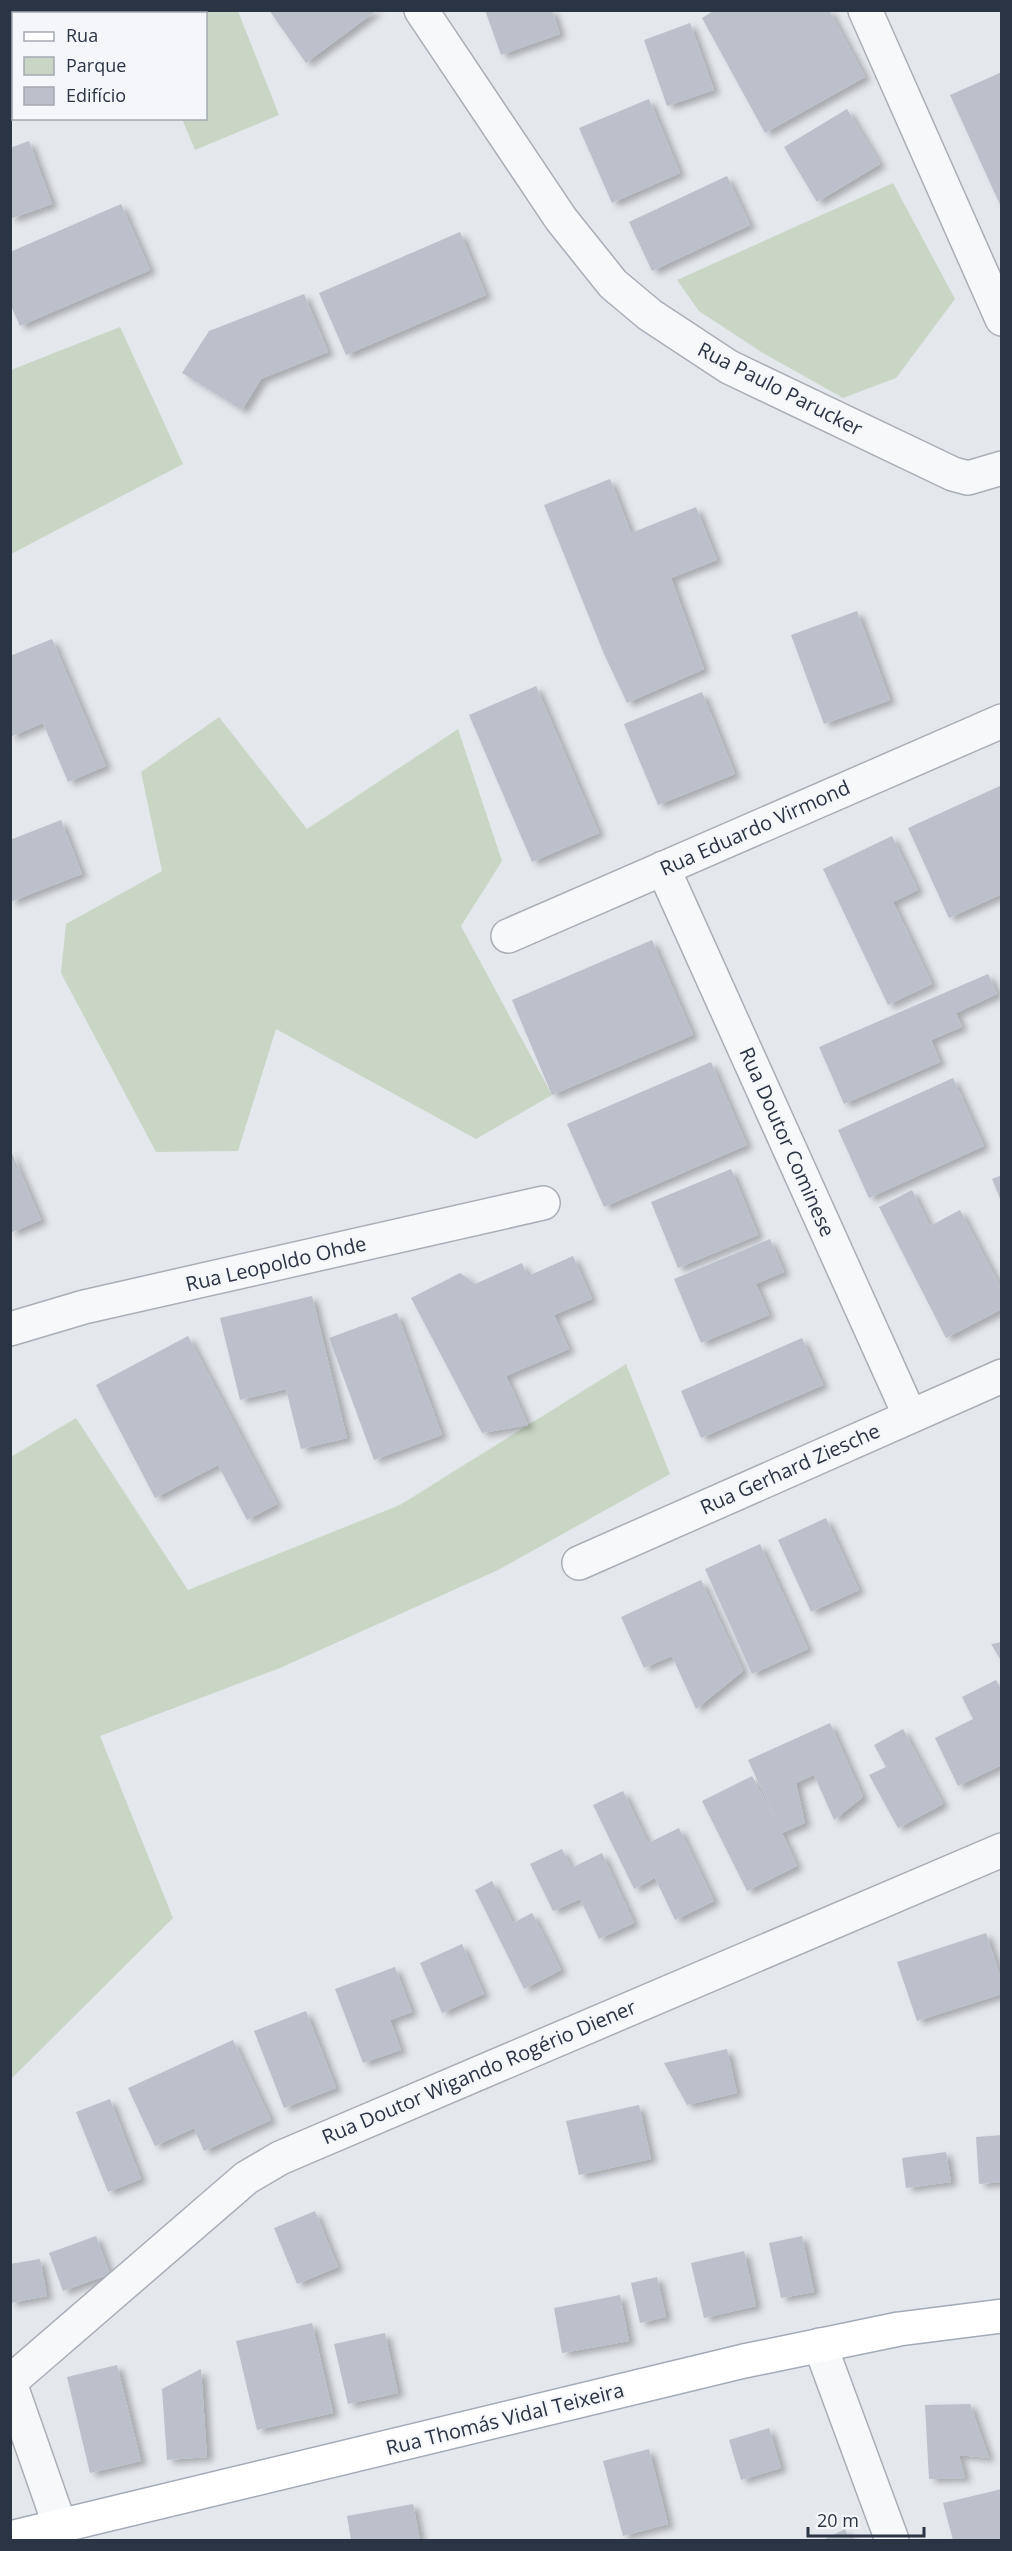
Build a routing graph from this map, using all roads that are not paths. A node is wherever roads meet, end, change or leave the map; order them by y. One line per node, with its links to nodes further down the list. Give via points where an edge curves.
1 (421, 10): 4 (street, Rua Paulo Parucker, via 561,219 614,284 650,315 729,367 953,474 968,478)
2 (865, 10): 3 (street)
3 (1002, 319)
4 (1002, 468)
5 (1002, 721): 6 (street, Rua Eduardo Virmond)
6 (663, 868): 7 (street, Rua Eduardo Virmond); 11 (street, Rua Doutor Cominese)
7 (508, 936)
8 (543, 1203): 9 (street, Rua Leopoldo Ohde, via 96,1305)
9 (10, 1329)
10 (1002, 1376): 11 (street, Rua Gerhard Ziesche)
11 (910, 1416): 12 (street, Rua Gerhard Ziesche)
12 (579, 1563)
13 (1002, 1850): 16 (street, Rua Doutor Wigando Rogério Diener, via 280,2158 246,2178)
14 (1002, 2316): 15 (main road, Rua Thomás Vidal Teixeira)
15 (820, 2345): 17 (main road, Rua Thomás Vidal Teixeira); 19 (street)
16 (10, 2382): 17 (street, Rua Doutor Wigando Rogério Diener)
17 (60, 2526): 18 (main road, Rua Thomás Vidal Teixeira)
18 (10, 2538)
19 (892, 2541)

